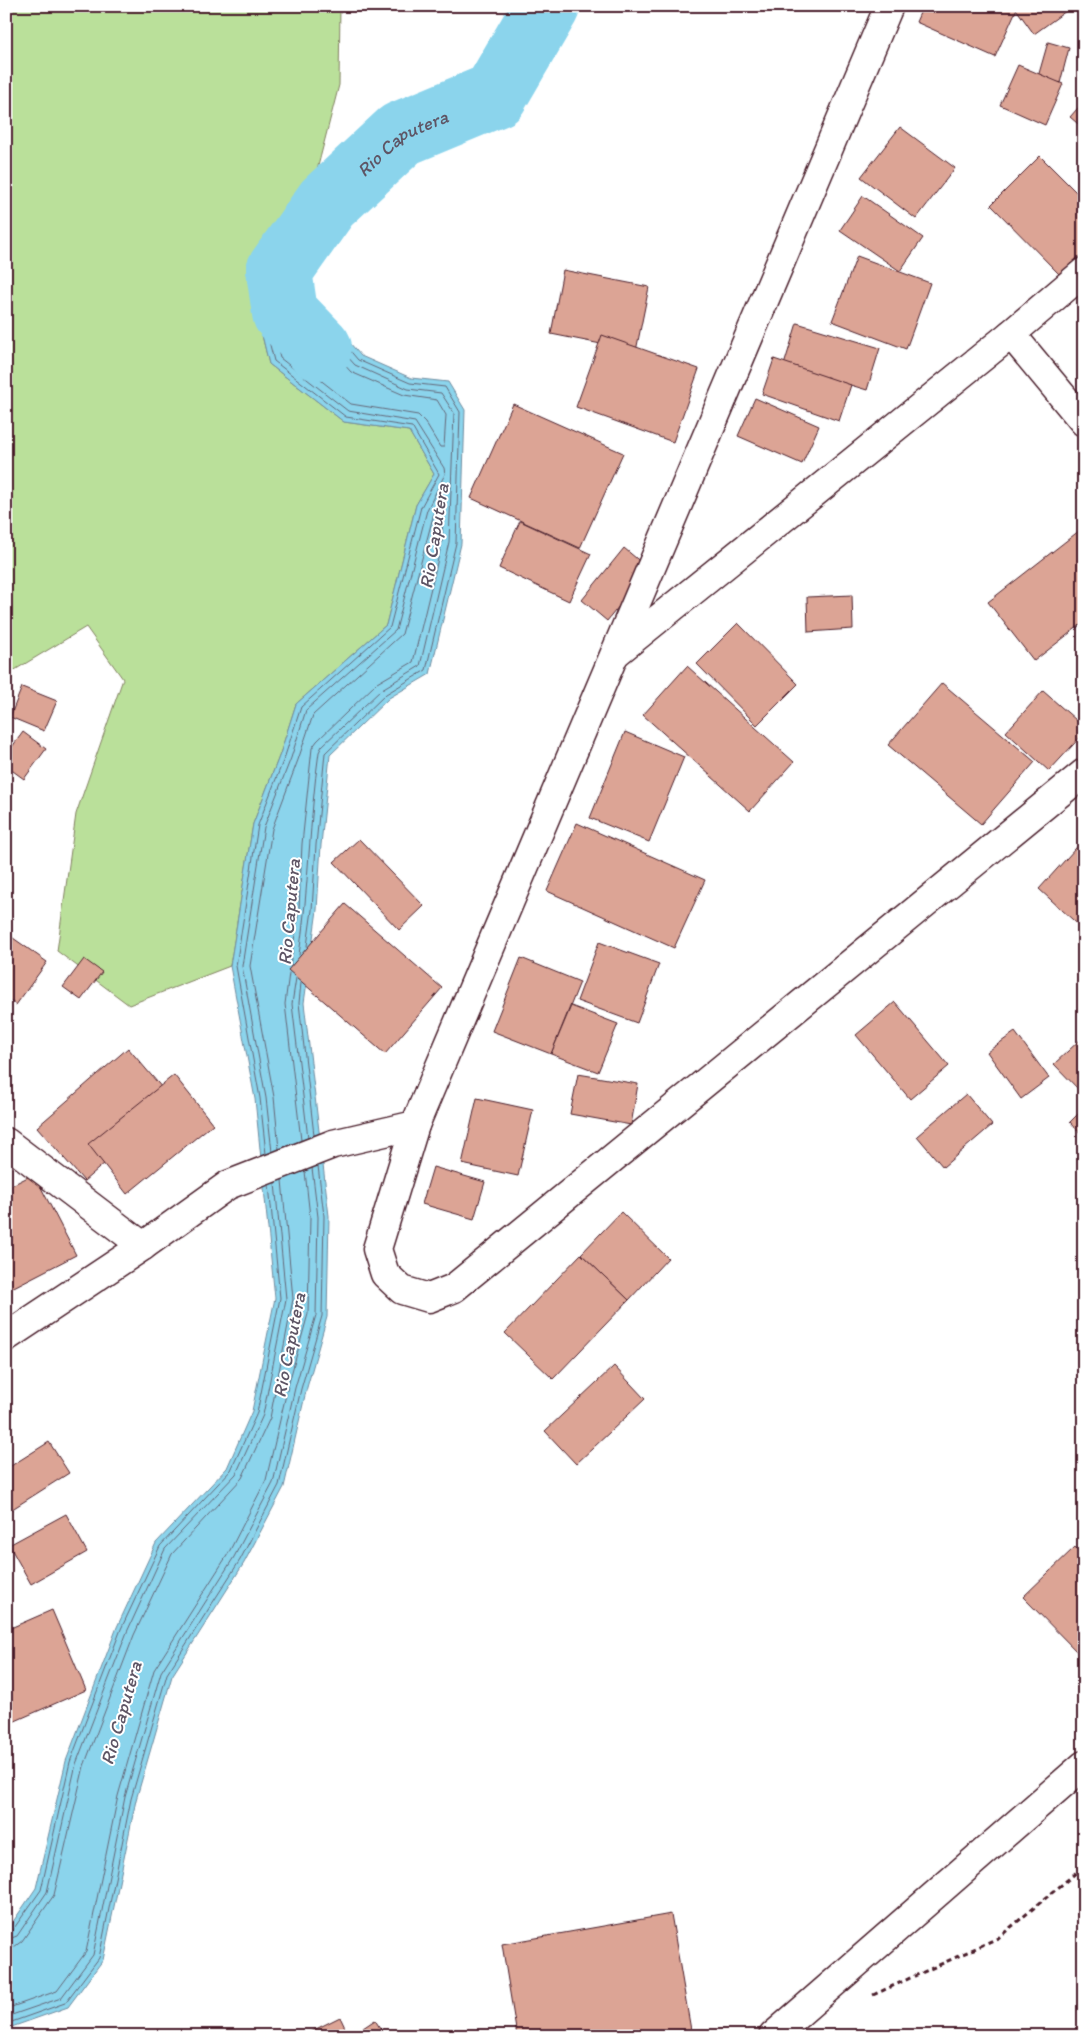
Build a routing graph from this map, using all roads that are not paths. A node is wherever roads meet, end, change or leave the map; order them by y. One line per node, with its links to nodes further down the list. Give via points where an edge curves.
1 (889, 6): 5 (street)
2 (1084, 272): 3 (street)
3 (1010, 334): 4 (street); 5 (street)
4 (1084, 422)
5 (613, 656): 7 (street)
6 (1084, 774): 7 (street, via 454,1288 429,1298 402,1290 385,1274 377,1249)
7 (415, 1125): 9 (street, via 333,1144 228,1185)
8 (6, 1142): 9 (street)
9 (144, 1246): 10 (street)
10 (6, 1337)
11 (1084, 1765): 12 (street)
12 (773, 2036)

